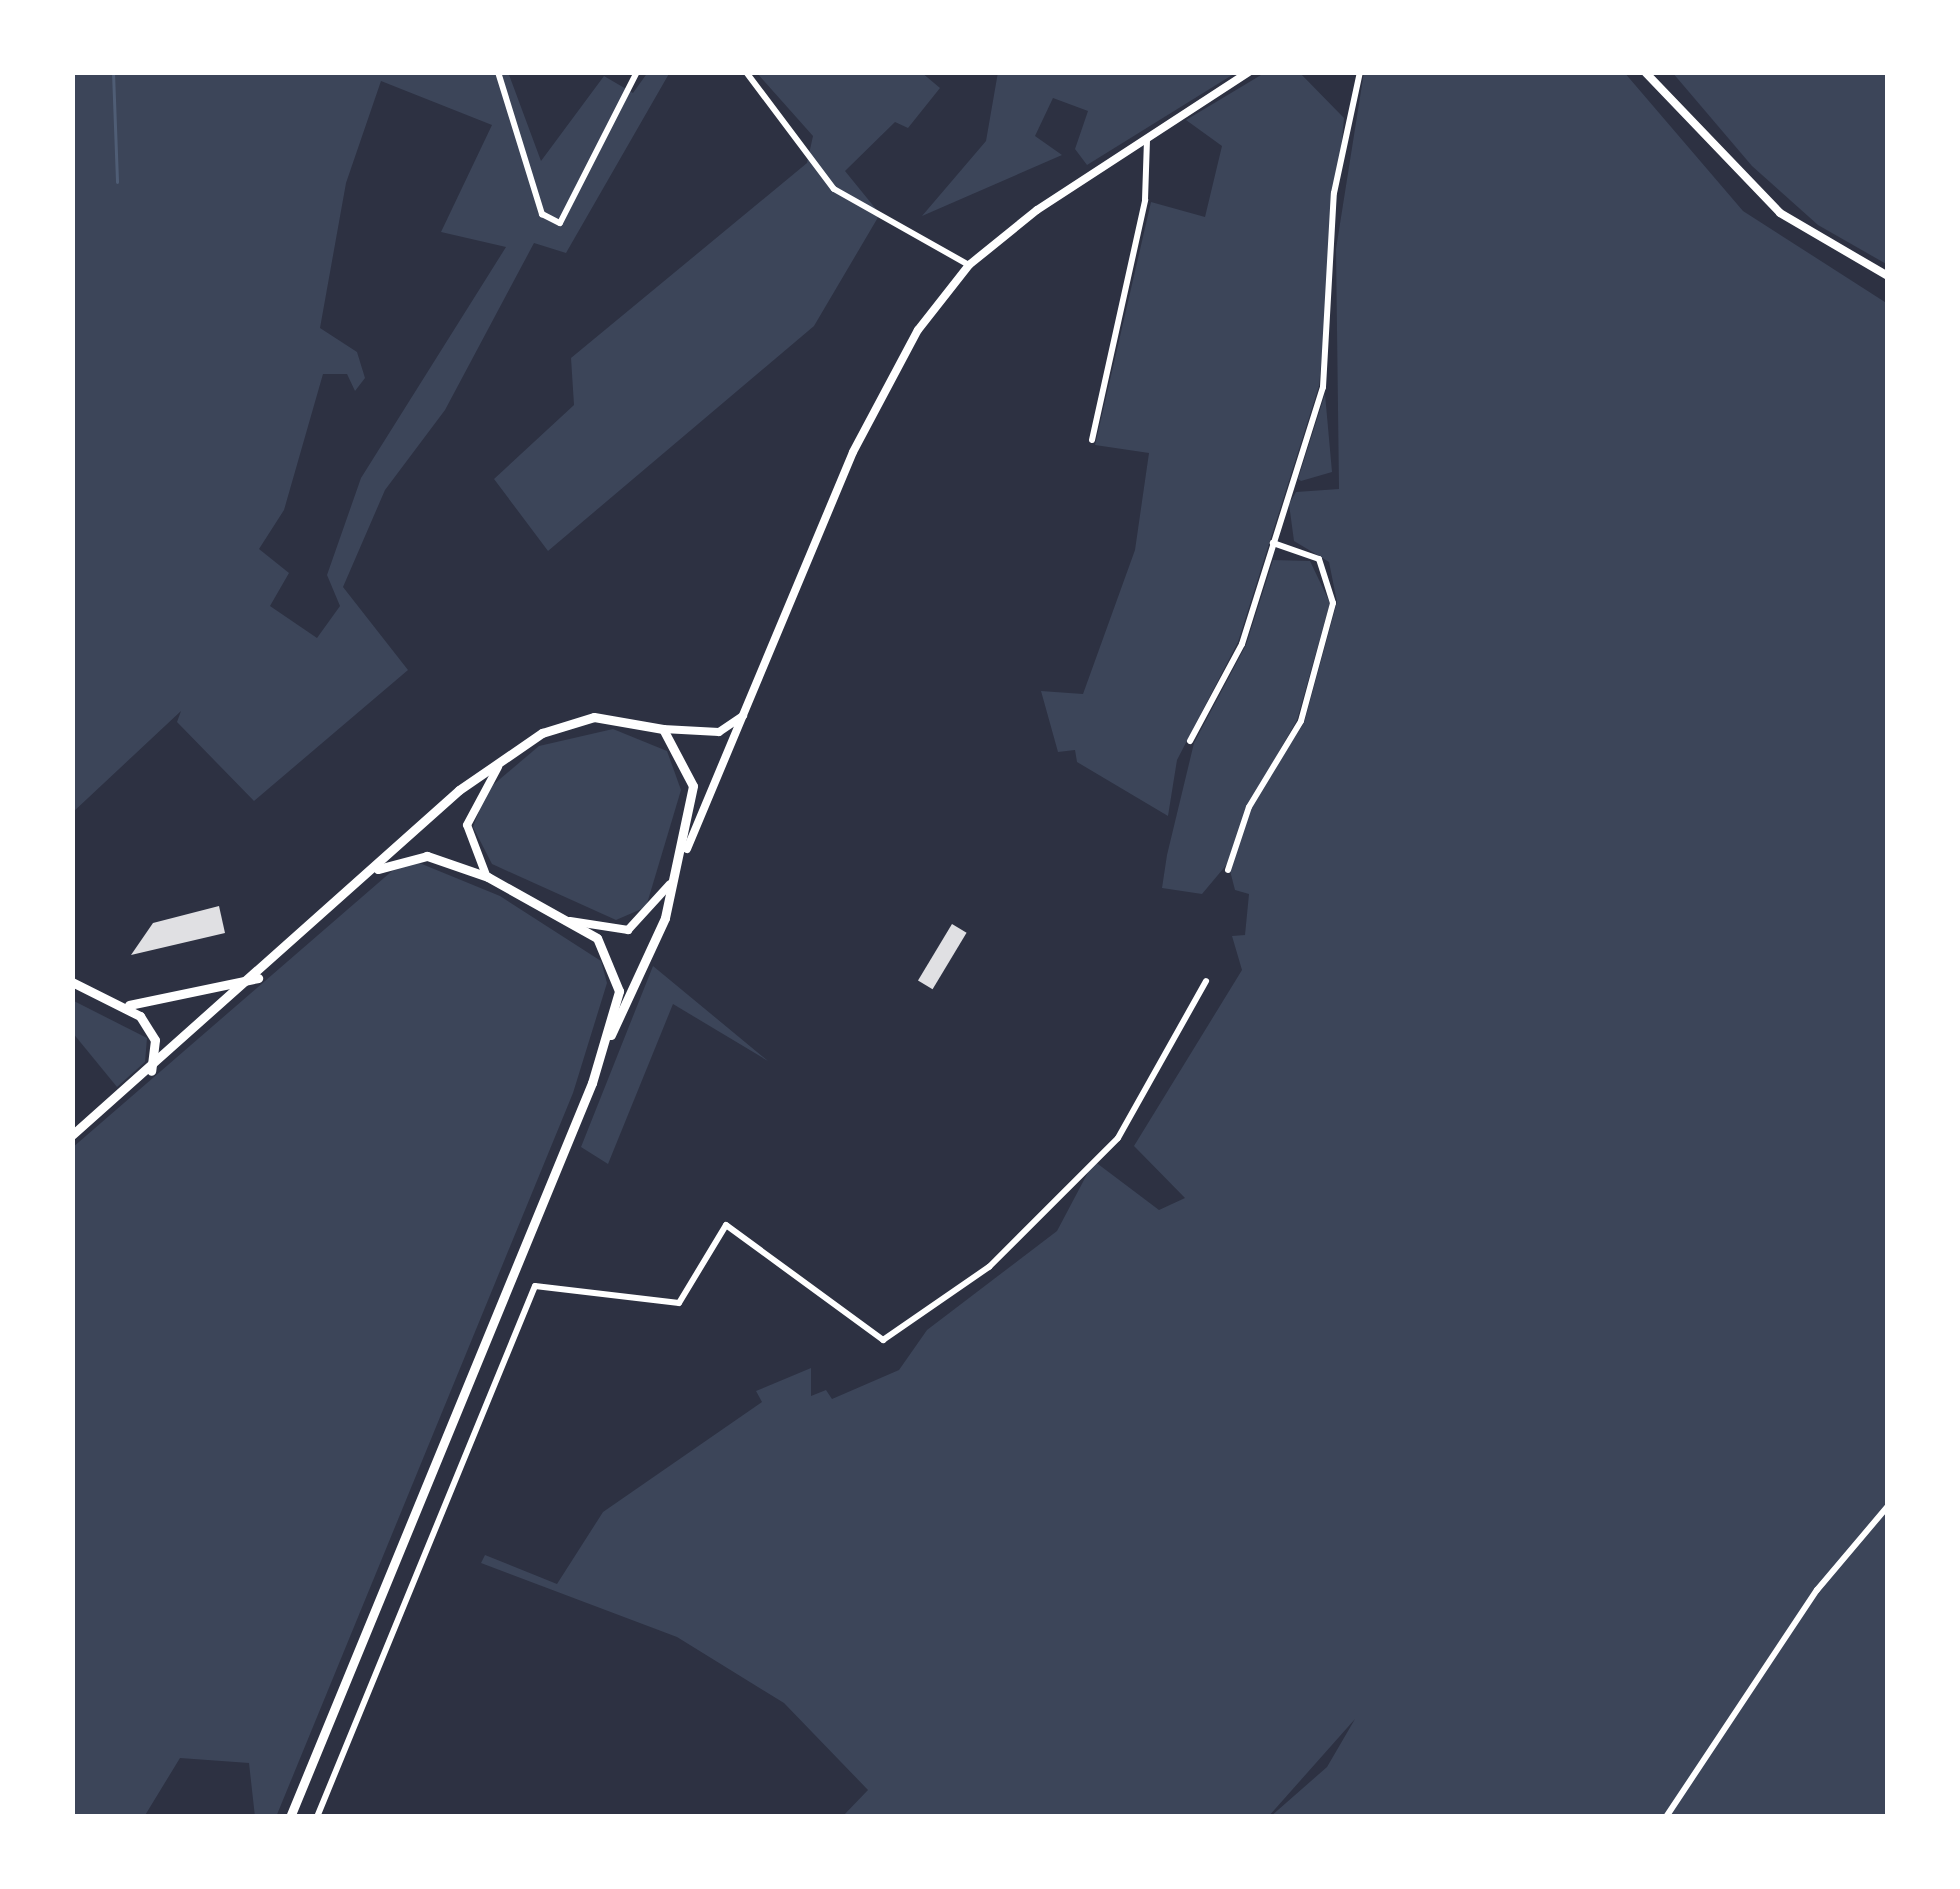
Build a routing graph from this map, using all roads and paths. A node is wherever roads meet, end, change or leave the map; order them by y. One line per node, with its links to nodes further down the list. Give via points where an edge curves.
1 (498, 72): 2 (street, via 542,214 560,223)
2 (637, 72)
3 (746, 72): 8 (street, via 834,189)
4 (1250, 72): 7 (street)
5 (1360, 72): 11 (street, via 1334,193 1323,387)
6 (1645, 72): 9 (street, via 1780,214)
7 (1145, 136): 8 (street); 10 (street, via 1151,168)
8 (969, 265): 12 (street, via 889,378)
9 (1888, 276)
10 (1092, 440)
11 (1273, 543): 14 (street, via 1243,644); 19 (street, via 1319,559 1333,603 1301,721 1249,807)
12 (748, 710): 13 (street, via 719,732); 16 (street)
13 (662, 729): 15 (main road, via 594,717); 16 (main road, via 694,786)
14 (1190, 741)
15 (521, 746): 18 (main road); 20 (street, via 468,815 471,855)
16 (687, 850): 17 (main road)
17 (681, 865): 21 (street, via 640,925); 26 (main road)
18 (378, 869): 20 (main road, via 427,856); 22 (main road)
19 (1228, 870)
20 (488, 877): 21 (main road)
21 (569, 920): 26 (main road, via 615,965)
22 (261, 977): 25 (main road); 27 (main road)
23 (1206, 981): 31 (street, via 1118,1138 989,1267 883,1340 726,1225 679,1303 535,1286)
24 (72, 982): 25 (main road)
25 (129, 1005): 27 (main road, via 155,1040)
26 (606, 1046): 30 (main road)
27 (151, 1071): 28 (main road)
28 (72, 1135)
29 (1888, 1506): 32 (street, via 1817,1590)
30 (290, 1817)
31 (317, 1817)
32 (1666, 1817)

